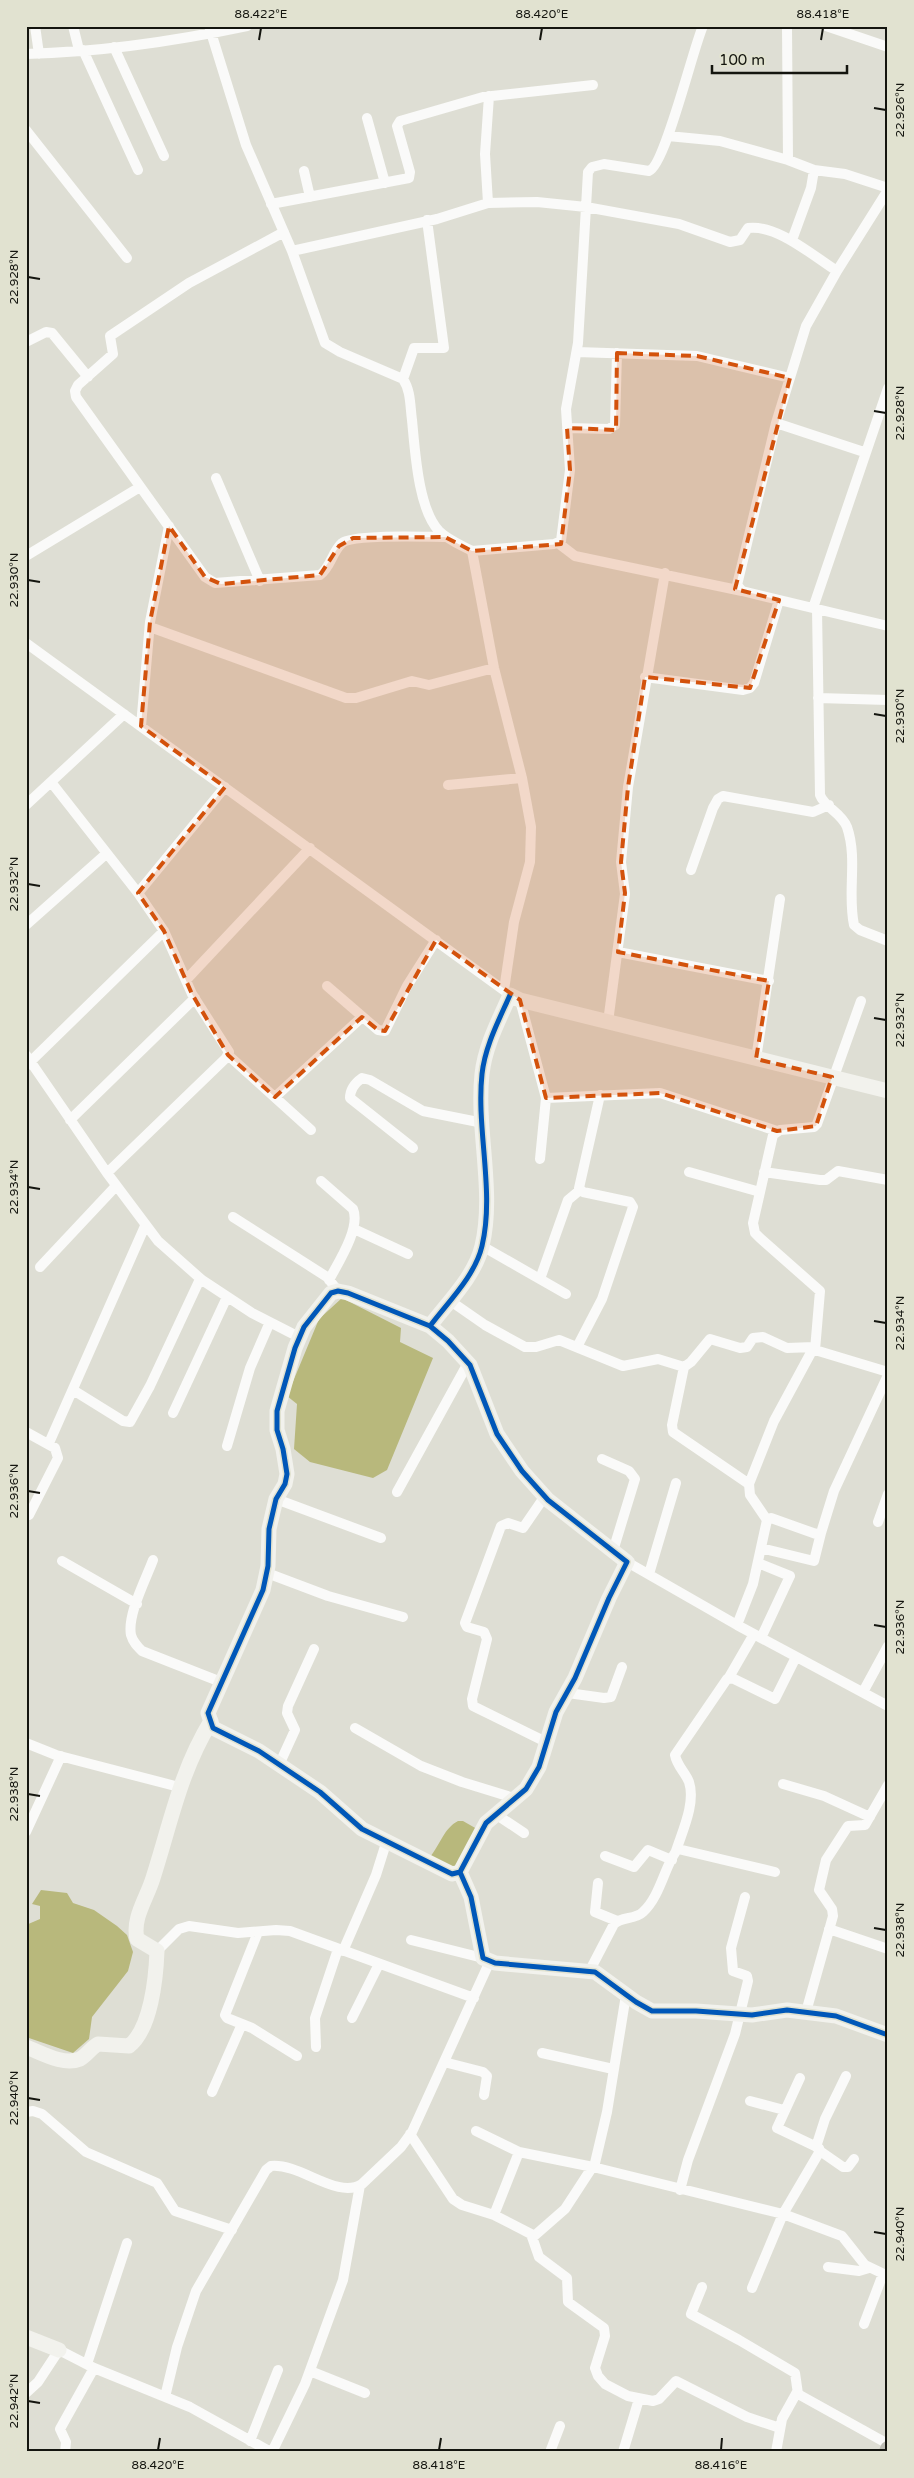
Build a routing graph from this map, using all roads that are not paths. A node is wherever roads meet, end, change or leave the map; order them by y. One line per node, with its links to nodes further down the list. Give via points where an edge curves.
1 (35, 26): 13 (street)
2 (73, 26): 11 (street)
3 (248, 26): 8 (street)
4 (703, 26): 18 (street)
5 (787, 26): 20 (street)
6 (826, 26): 7 (street)
7 (844, 29): 10 (street)
8 (210, 30): 9 (street); 28 (street, via 246,145)
9 (114, 47): 11 (street); 19 (street)
10 (888, 47)
11 (80, 50): 13 (street); 21 (street)
12 (26, 54): 13 (street)
13 (39, 54)
14 (593, 85): 15 (street)
15 (489, 96): 24 (street, via 400,121 397,126 410,176); 27 (street, via 485,154)
16 (367, 118): 24 (street)
17 (26, 130): 34 (street)
18 (668, 136): 20 (street, via 720,140); 29 (street, via 653,170 604,164 592,167 588,172)
19 (164, 156)
20 (788, 160): 22 (street)
21 (138, 170)
22 (814, 170): 25 (street, via 845,174); 32 (street)
23 (304, 171): 26 (street)
24 (385, 183): 26 (street)
25 (888, 189): 35 (street)
26 (310, 197): 28 (street)
27 (488, 203): 29 (street, via 537,202); 30 (street)
28 (271, 204): 31 (street)
29 (586, 207): 32 (street, via 679,224 736,243 748,228); 37 (street)
30 (427, 220): 33 (street); 41 (street, via 444,348 414,348)
31 (284, 232): 33 (street); 39 (street, via 189,284 110,336 113,354)
32 (792, 240): 35 (street)
33 (292, 251): 41 (street, via 325,343)
34 (127, 258)
35 (836, 271): 40 (street, via 806,326)
36 (27, 341): 39 (street, via 46,332 52,333)
37 (577, 352): 38 (street); 44 (street, via 566,409)
38 (617, 353): 40 (street, via 697,356); 44 (street, via 615,425 609,429)
39 (88, 377): 47 (street, via 76,388 76,397)
40 (790, 378): 43 (street)
41 (403, 379): 49 (street, via 409,391 417,465 427,512)
42 (888, 388): 45 (street)
43 (776, 423): 45 (street); 55 (street, via 737,580)
44 (566, 428): 50 (street, via 570,470 562,538)
45 (864, 452): 57 (street)
46 (216, 478): 54 (street)
47 (140, 487): 48 (street); 52 (street)
48 (169, 526): 54 (street, via 209,580 221,584); 59 (street)
49 (445, 537): 51 (street); 54 (street, via 348,540 339,546 320,575)
50 (558, 543): 51 (street); 53 (street, via 575,556)
51 (472, 551): 61 (street)
52 (26, 556)
53 (664, 573): 55 (street); 62 (street)
54 (260, 581)
55 (742, 590): 56 (street)
56 (779, 600): 57 (street); 62 (street, via 750,688 743,690)
57 (815, 608): 58 (street); 63 (street)
58 (888, 626)
59 (150, 628): 61 (street, via 346,698 412,681 430,685); 66 (street)
60 (26, 643): 65 (street)
61 (494, 668): 67 (street)
62 (645, 677): 82 (street, via 628,787 621,862 625,892)
63 (818, 698): 64 (street); 72 (street, via 819,792)
64 (888, 700)
65 (124, 714): 66 (street); 68 (street)
66 (141, 726): 70 (street)
67 (522, 778): 69 (street); 86 (street, via 531,827 531,851 514,922)
68 (51, 782): 71 (street); 74 (street)
69 (448, 785)
70 (225, 787): 73 (street); 76 (street)
71 (26, 805)
72 (829, 805): 75 (street, via 813,812 723,796 713,808); 81 (street, via 843,819 849,836 854,924 860,930)
73 (310, 848): 80 (street); 83 (street)
74 (106, 854): 76 (street); 78 (street)
75 (691, 870)
76 (138, 893): 79 (street)
77 (780, 899): 84 (street)
78 (26, 925)
79 (164, 931): 83 (street); 93 (street)
80 (436, 940): 86 (street); 89 (street, via 407,986 385,1030 378,1030)
81 (888, 941)
82 (618, 952): 84 (street); 90 (street)
83 (186, 980): 87 (street)
84 (769, 981): 92 (street)
85 (327, 986): 89 (street)
86 (511, 995): 90 (street); 98 (street); 100 (street, via 494,1030 482,1072)
87 (195, 998): 91 (street, via 228,1049); 99 (street)
88 (860, 1001): 94 (street)
89 (362, 1017): 97 (street)
90 (608, 1022): 92 (street)
91 (228, 1055): 97 (street); 107 (street)
92 (756, 1059): 94 (street)
93 (28, 1061): 99 (street)
94 (832, 1077): 95 (street); 102 (street, via 816,1126)
95 (888, 1091)
96 (600, 1095): 98 (street); 102 (street, via 644,1092 668,1095); 111 (street)
97 (275, 1097): 101 (street)
98 (546, 1098): 104 (street)
99 (70, 1120): 107 (street)
100 (482, 1123): 103 (street, via 424,1112 370,1080 362,1078 357,1081 350,1098); 116 (street, via 485,1220)
101 (312, 1130)
102 (777, 1131): 106 (street, via 773,1135)
103 (413, 1148)
104 (540, 1159)
105 (689, 1172): 112 (street)
106 (764, 1172): 108 (street, via 826,1180 838,1171); 112 (street)
107 (107, 1173): 110 (street)
108 (888, 1180)
109 (321, 1182): 115 (street, via 354,1209)
110 (116, 1186): 114 (street); 118 (street)
111 (580, 1190): 120 (street, via 568,1200); 128 (street, via 630,1202 633,1207 602,1299)
112 (760, 1192): 129 (street, via 753,1223 755,1233 820,1291)
113 (233, 1217): 121 (street)
114 (145, 1226): 119 (street); 133 (street)
115 (354, 1229): 117 (street); 121 (street)
116 (482, 1246): 120 (street); 124 (street, via 466,1278)
117 (408, 1254)
118 (40, 1267)
119 (200, 1279): 123 (street); 133 (street, via 133,1419 126,1423)
120 (540, 1279): 122 (street)
121 (334, 1286): 126 (street); 127 (street)
122 (566, 1294)
123 (227, 1297): 125 (street); 134 (street)
124 (449, 1300): 126 (street); 128 (street, via 525,1347 559,1340)
125 (270, 1322): 127 (street); 137 (street, via 250,1368)
126 (430, 1326): 130 (street)
127 (299, 1337): 144 (street, via 277,1411 277,1430 287,1474)
128 (577, 1347): 131 (street, via 623,1366 658,1359)
129 (814, 1347): 131 (street, via 787,1348 763,1337 753,1338 747,1347 740,1348 710,1339); 132 (street, via 818,1352); 140 (street, via 774,1420)
130 (468, 1363): 141 (street); 143 (street, via 496,1434 522,1471)
131 (684, 1367): 140 (street, via 673,1432)
132 (888, 1374): 148 (street, via 834,1491)
133 (72, 1390): 136 (street)
134 (173, 1413)
135 (26, 1432): 136 (street)
136 (49, 1443): 145 (street, via 55,1448 58,1458)
137 (226, 1446)
138 (602, 1459): 151 (street, via 629,1471 635,1484)
139 (676, 1483): 157 (street)
140 (749, 1484): 146 (street, via 750,1495)
141 (397, 1492)
142 (888, 1494): 147 (street)
143 (545, 1496): 151 (street); 174 (street, via 524,1528 508,1523 501,1526 465,1623 484,1632 487,1639 473,1706)
144 (276, 1499): 149 (street); 156 (street, via 268,1534)
145 (29, 1515)
146 (767, 1520): 148 (street, via 771,1518); 150 (street)
147 (878, 1522)
148 (821, 1533): 150 (street, via 814,1561)
149 (381, 1538)
150 (761, 1548): 155 (street)
151 (612, 1551): 154 (street)
152 (153, 1560): 158 (street)
153 (62, 1562): 158 (street)
154 (627, 1562): 157 (street); 170 (street)
155 (758, 1562): 160 (street); 161 (street, via 790,1576)
156 (267, 1573): 159 (street, via 328,1596); 168 (street, via 263,1590)
157 (648, 1574): 160 (street)
158 (137, 1604): 168 (street, via 131,1630 142,1650)
159 (403, 1617)
160 (737, 1625): 161 (street)
161 (758, 1636): 164 (street); 167 (street)
162 (888, 1646): 165 (street)
163 (314, 1649): 177 (street, via 288,1706 286,1714 295,1730)
164 (796, 1657): 167 (street, via 775,1699); 169 (street)
165 (884, 1664): 169 (street)
166 (622, 1667): 170 (street, via 611,1697)
167 (728, 1679): 187 (street, via 675,1755 691,1789 689,1808)
168 (222, 1682): 172 (street, via 208,1713)
169 (863, 1692): 171 (street)
170 (568, 1693): 174 (street, via 556,1712)
171 (888, 1706)
172 (211, 1721): 177 (street, via 213,1728); 180 (street)
173 (355, 1728): 181 (street, via 421,1766)
174 (546, 1742): 181 (street, via 539,1767)
175 (26, 1743): 176 (street)
176 (61, 1756): 180 (street); 184 (street)
177 (280, 1764): 186 (street, via 320,1792 362,1829)
178 (783, 1784): 183 (street, via 824,1796)
179 (888, 1785): 183 (street)
180 (179, 1787): 199 (street, via 135,1930 137,1939)
181 (517, 1799): 182 (street)
182 (497, 1815): 185 (street); 189 (street, via 486,1824)
183 (870, 1817): 194 (street, via 863,1827 848,1826 824,1866 819,1890 833,1912)
184 (26, 1832)
185 (524, 1833)
186 (387, 1840): 189 (street, via 452,1874); 198 (street, via 376,1875)
187 (674, 1855): 188 (street, via 648,1850 634,1867); 190 (street, via 681,1849); 193 (street, via 663,1882 644,1912)
188 (605, 1856)
189 (460, 1872): 200 (street, via 471,1897)
190 (775, 1872)
191 (598, 1883): 193 (street, via 596,1912)
192 (745, 1897): 206 (street, via 730,1953 732,1971 748,1978)
193 (617, 1921): 202 (street)
194 (829, 1928): 197 (street); 205 (street)
195 (258, 1932): 198 (street, via 290,1931); 199 (street, via 238,1933 189,1926 179,1929); 208 (street, via 226,2015)
196 (411, 1940): 200 (street)
197 (888, 1949)
198 (340, 1950): 201 (street); 211 (street, via 315,2018)
199 (156, 1951): 210 (street, via 156,1969 144,2027 136,2041 129,2046 98,2044 72,2061)
200 (486, 1960): 202 (street); 204 (street)
201 (378, 1964): 204 (street); 207 (street)
202 (589, 1972): 203 (street, via 595,1972)
203 (626, 1995): 206 (street, via 652,2011); 215 (street)
204 (474, 1998): 214 (street)
205 (806, 2012): 206 (street, via 787,2010); 209 (street, via 836,2016)
206 (739, 2014): 230 (street, via 735,2034)
207 (352, 2018)
208 (242, 2024): 213 (street); 218 (street)
209 (888, 2034)
210 (26, 2047)
211 (316, 2047)
212 (542, 2053): 215 (street)
213 (297, 2056)
214 (444, 2062): 219 (street, via 483,2072 487,2076); 224 (street)
215 (613, 2069): 228 (street, via 599,2153)
216 (846, 2076): 225 (street, via 825,2119)
217 (800, 2078): 221 (street)
218 (212, 2092)
219 (484, 2095)
220 (750, 2101): 221 (street)
221 (784, 2110): 225 (street, via 777,2128)
222 (26, 2112): 233 (street, via 42,2114 98,2158 157,2183 175,2211)
223 (476, 2131): 226 (street)
224 (410, 2134): 229 (street, via 401,2147); 232 (street, via 453,2199 474,2210)
225 (818, 2149): 227 (street, via 843,2167 848,2167); 231 (street)
226 (519, 2152): 228 (street); 232 (street)
227 (854, 2159)
228 (593, 2167): 230 (street); 234 (street, via 565,2209)
229 (360, 2185): 233 (street, via 342,2188 300,2170 271,2166); 246 (street, via 343,2280)
230 (680, 2190): 231 (street)
231 (783, 2214): 237 (street, via 842,2236); 240 (street)
232 (494, 2215): 234 (street)
233 (232, 2230): 250 (street, via 204,2274 190,2308)
234 (533, 2237): 251 (street, via 539,2257 567,2278 568,2302 604,2328 605,2336 595,2363 601,2381)
235 (127, 2243): 244 (street)
236 (828, 2267): 237 (street, via 858,2271)
237 (869, 2268): 238 (street)
238 (885, 2275): 241 (street)
239 (702, 2287): 247 (street, via 691,2314 796,2373)
240 (752, 2288)
241 (864, 2324)
242 (26, 2337): 243 (street)
243 (59, 2350): 244 (street); 248 (street, via 38,2382)
244 (91, 2366): 250 (street); 256 (street, via 60,2429 66,2442)
245 (278, 2370): 254 (street)
246 (310, 2371): 249 (street); 257 (street)
247 (797, 2392): 253 (street); 255 (street)
248 (26, 2393)
249 (365, 2393)
250 (165, 2397): 254 (street, via 190,2407)
251 (640, 2399): 253 (street, via 656,2401 676,2381 747,2417); 259 (street)
252 (560, 2426): 258 (street)
253 (780, 2428): 260 (street)
254 (250, 2441): 257 (street)
255 (888, 2444)
256 (65, 2452)
257 (271, 2452)
258 (550, 2452)
259 (623, 2452)
260 (776, 2452)

